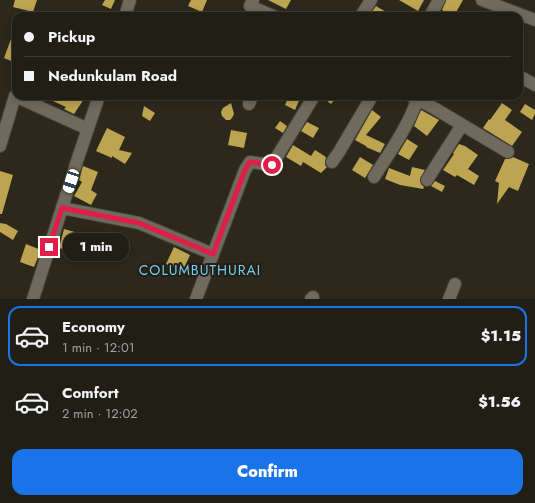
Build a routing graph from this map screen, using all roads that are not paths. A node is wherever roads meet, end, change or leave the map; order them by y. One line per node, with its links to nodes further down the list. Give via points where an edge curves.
1 (130, 0): 7 (street)
2 (252, 0): 8 (street, via 250,6)
3 (371, 0): 9 (street)
4 (439, 0): 10 (street)
5 (482, 0): 6 (street)
6 (507, 4): 11 (street)
7 (126, 12)
8 (264, 12)
9 (364, 12)
10 (432, 12)
11 (521, 12)
12 (523, 13): 13 (street)
13 (535, 20)
14 (523, 78): 15 (street)
15 (535, 85)
16 (14, 100): 25 (street)
17 (24, 100): 24 (street)
18 (98, 100): 24 (street)
19 (312, 100): 31 (street, via 272,165 250,162)
20 (370, 100): 27 (street)
21 (414, 100): 28 (street, via 413,112)
22 (418, 100): 23 (street)
23 (462, 125): 26 (street); 29 (street)
24 (88, 129): 30 (street)
25 (0, 146)
26 (508, 152)
27 (332, 162)
28 (374, 177)
29 (427, 180)
30 (62, 208): 31 (street, via 139,223); 33 (street)
31 (213, 254): 34 (street)
32 (455, 284): 35 (street)
33 (33, 299)
34 (196, 299)
35 (449, 299)

